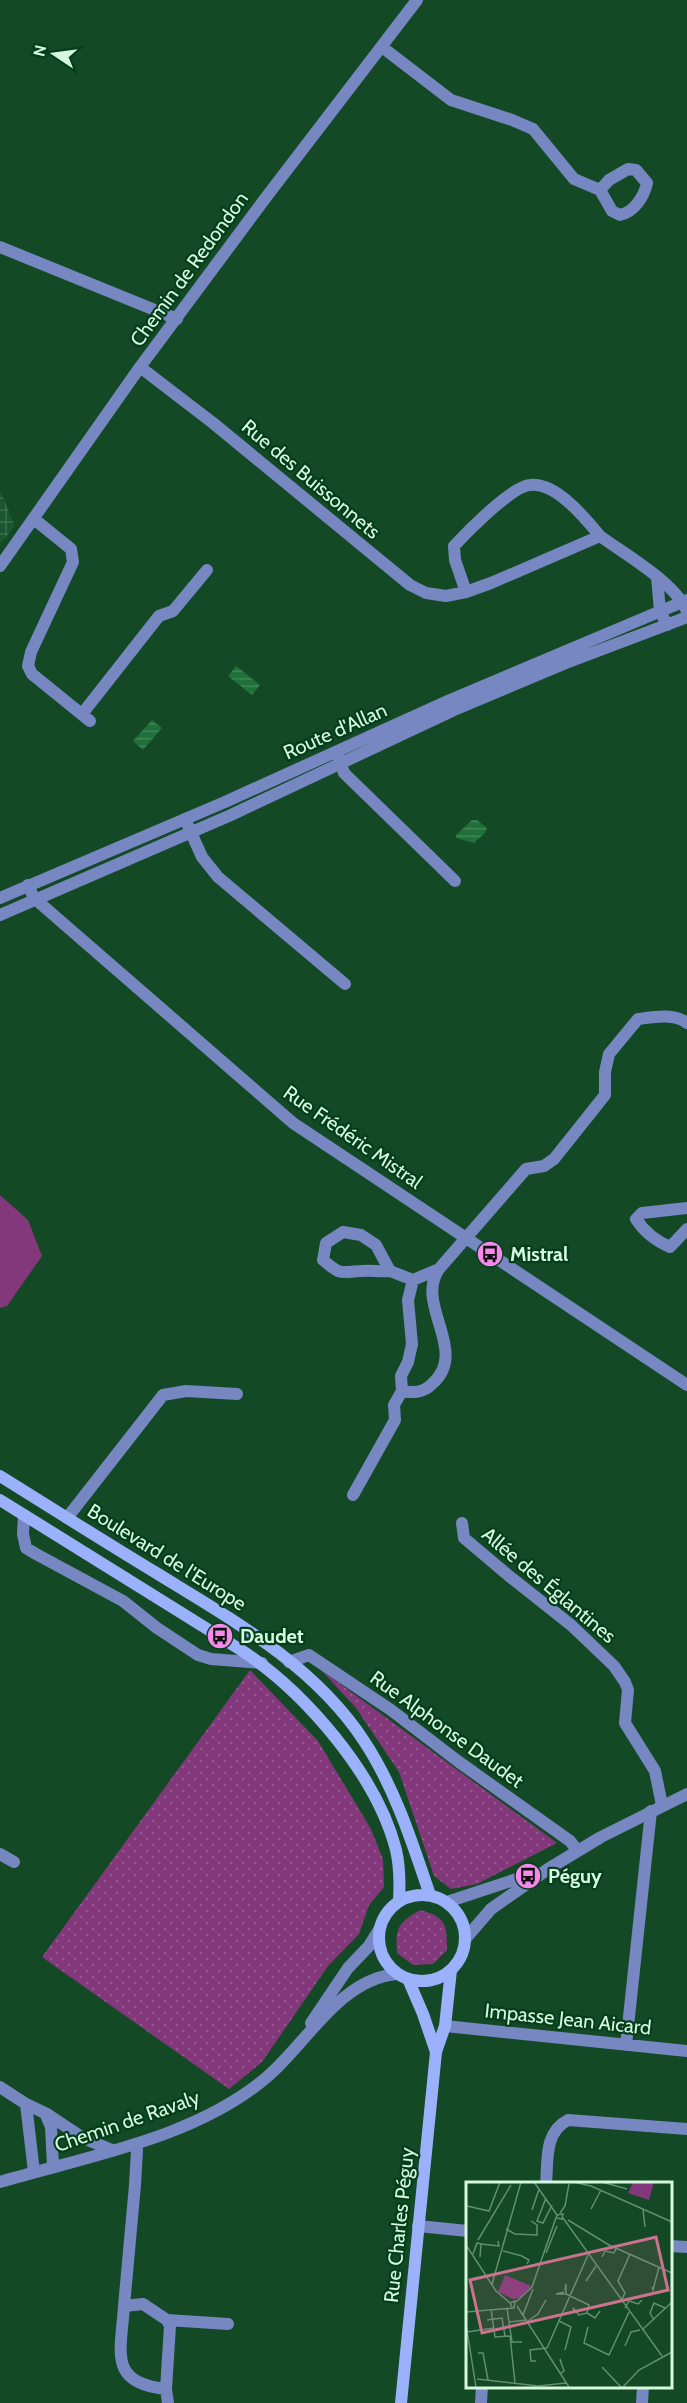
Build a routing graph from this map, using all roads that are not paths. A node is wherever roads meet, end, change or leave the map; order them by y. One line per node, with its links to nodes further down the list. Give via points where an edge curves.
1 (417, 0): 2 (street, Chemin de Redondon)
2 (382, 46): 3 (street, via 451,100 533,129 574,179); 5 (street, Chemin de Redondon)
3 (600, 190)
4 (0, 247): 5 (street)
5 (177, 320): 6 (street, Chemin de Redondon)
6 (141, 367): 7 (street, Chemin de Redondon); 12 (street, Rue des Buissonnets, via 410,585 446,596)
7 (34, 519): 9 (street, Chemin de Redondon); 10 (street, via 71,549 73,562 28,666 32,674 86,718 159,616 173,610)
8 (600, 536): 11 (street); 12 (street, Rue des Buissonnets); 12 (street, via 576,508 554,493 530,484 515,490 454,546)
9 (0, 566)
10 (207, 570)
11 (657, 577): 13 (street); 14 (street)
12 (466, 592)
13 (686, 604): 14 (street, Route d'Allan)
14 (660, 610): 16 (street); 17 (street, Route d'Allan, via 450,700)
15 (687, 617): 16 (street, Route d'Allan)
16 (667, 625): 17 (street, Route d'Allan)
17 (339, 758): 18 (street, Route d'Allan); 19 (street, Route d'Allan); 20 (street, via 344,773)
18 (185, 819): 19 (street); 21 (street, Route d'Allan)
19 (190, 831): 23 (street, Route d'Allan); 25 (street, via 202,857 218,877)
20 (455, 881)
21 (27, 885): 22 (street, Route d'Allan); 23 (street, Rue Frédéric Mistral)
22 (0, 898)
23 (33, 898): 24 (street, Route d'Allan); 29 (street, Rue Frédéric Mistral, via 293,1123)
24 (0, 915)
25 (345, 984)
26 (687, 1023): 29 (street, via 670,1017 638,1019 609,1053 605,1095 554,1159 544,1166 526,1169)
27 (687, 1208): 28 (street, via 642,1213 636,1219 658,1242 670,1247)
28 (687, 1229)
29 (467, 1239): 30 (street); 33 (street, Rue Frédéric Mistral)
30 (439, 1269): 32 (street); 34 (street, via 432,1291 446,1358 442,1376 415,1393)
31 (390, 1271): 31 (street, via 376,1245 362,1235 343,1232 326,1243 323,1260 338,1272); 32 (street)
32 (413, 1280): 34 (street, via 408,1300 412,1344 401,1376)
33 (687, 1385)
34 (402, 1391): 37 (street, via 394,1405 395,1420)
35 (237, 1394): 40 (street, via 186,1391 163,1395)
36 (0, 1476): 40 (main road, Boulevard de l'Europe)
37 (353, 1496)
38 (0, 1500): 39 (main road, Boulevard de l'Europe)
39 (24, 1515): 43 (main road, Boulevard de l'Europe); 43 (street, via 26,1548 123,1601 198,1655)
40 (67, 1518): 42 (main road, Boulevard de l'Europe, via 256,1635)
41 (462, 1523): 45 (street, Allée des Églantines, via 464,1538 571,1625 614,1666 625,1682 625,1723 655,1771)
42 (289, 1662): 46 (street, Rue Alphonse Daudet, via 309,1655 391,1710); 50 (main road, Boulevard de l'Europe, via 332,1700 364,1741 387,1780)
43 (262, 1663): 51 (main road, Boulevard de l'Europe, via 311,1709 370,1790 396,1849)
44 (687, 1794): 45 (street)
45 (656, 1808): 46 (street); 58 (street, Allée des Églantines)
46 (577, 1850): 49 (street)
47 (0, 1854): 48 (street)
48 (14, 1862)
49 (548, 1869): 52 (street); 54 (street, via 491,1909)
50 (430, 1895): 51 (main road); 52 (main road)
51 (399, 1900): 53 (main road)
52 (447, 1902): 54 (main road, via 460,1918)
53 (380, 1928): 56 (main road, via 381,1954 387,1965); 61 (street, Chemin de Ravaly)
54 (466, 1938): 55 (main road, via 463,1952)
55 (451, 1970): 56 (main road, via 435,1980 422,1982); 57 (main road, Rue Charles Péguy)
56 (402, 1976): 60 (main road, Rue Charles Péguy); 61 (street, Chemin de Ravaly, via 381,1975 361,1985)
57 (445, 2026): 58 (street, Impasse Jean Aicard); 60 (main road, Rue Charles Péguy)
58 (626, 2045): 59 (street, Impasse Jean Aicard)
59 (687, 2051)
60 (436, 2052): 72 (main road, Rue Charles Péguy)
61 (287, 2058): 66 (street, Chemin de Ravaly, via 245,2095 213,2113)
62 (0, 2087): 63 (street)
63 (26, 2104): 64 (street); 69 (street)
64 (45, 2113): 67 (street, via 83,2138); 68 (street, via 51,2127)
65 (687, 2129): 71 (street, via 568,2120 553,2133)
66 (135, 2144): 67 (street, Chemin de Ravaly); 76 (street)
67 (112, 2150): 68 (street, Chemin de Ravaly)
68 (52, 2167): 69 (street, Chemin de Ravaly)
69 (34, 2172): 70 (street, Chemin de Ravaly)
70 (0, 2182)
71 (546, 2182)
72 (418, 2226): 73 (street); 83 (main road, Rue Charles Péguy)
73 (466, 2231)
74 (672, 2246): 75 (street)
75 (687, 2247)
76 (124, 2306): 77 (street, via 143,2304); 81 (street, via 121,2360 129,2378 145,2386)
77 (167, 2320): 78 (street); 81 (street, via 170,2326)
78 (228, 2324)
79 (482, 2388): 84 (street)
80 (643, 2388): 85 (street)
81 (166, 2389): 82 (street)
82 (168, 2403)
83 (401, 2403)
84 (481, 2403)
85 (642, 2403)

